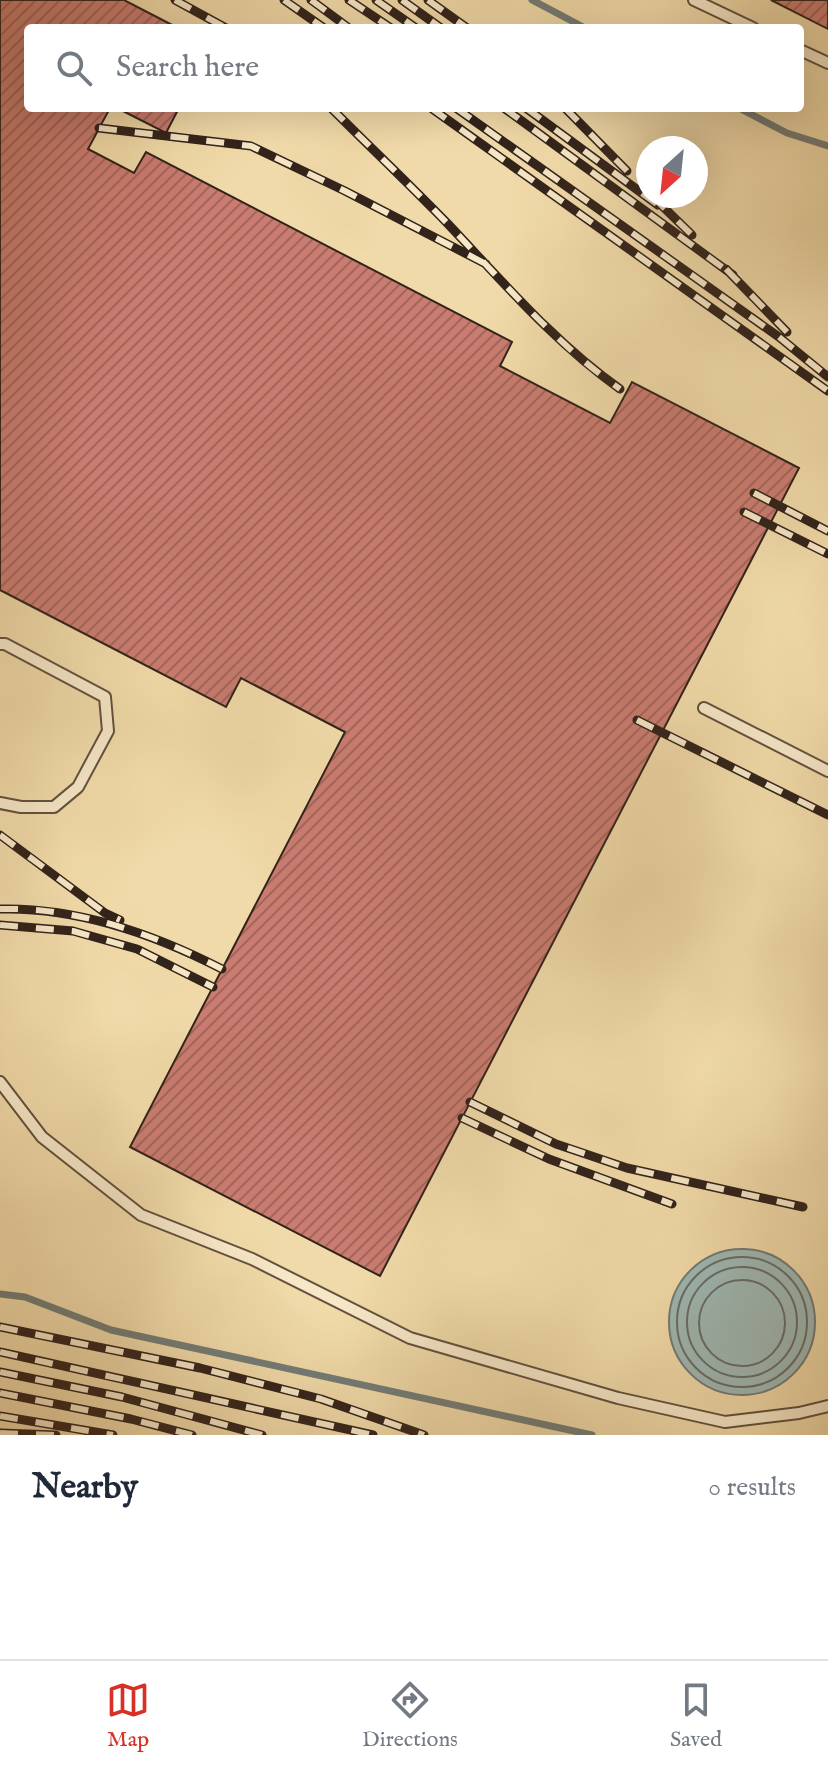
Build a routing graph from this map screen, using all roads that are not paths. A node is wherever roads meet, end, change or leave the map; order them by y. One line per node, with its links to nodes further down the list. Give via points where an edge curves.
1 (694, 0): 2 (lane)
2 (745, 24)
3 (804, 52): 4 (lane)
4 (828, 63)
5 (0, 644): 8 (lane, via 105,697 108,731 78,787 54,807)
6 (704, 708): 7 (lane)
7 (828, 771)
8 (0, 803)
9 (0, 1082): 10 (lane, via 42,1137 141,1215 252,1259 410,1338 618,1398 725,1422)
10 (828, 1406)

